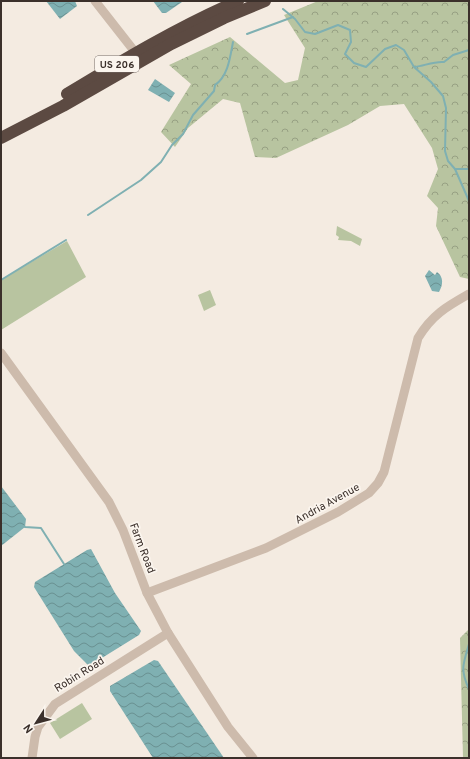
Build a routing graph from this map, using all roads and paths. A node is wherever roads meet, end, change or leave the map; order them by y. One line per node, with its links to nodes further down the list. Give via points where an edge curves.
1 (95, 1): 4 (street)
2 (238, 1): 4 (highway, US 206)
3 (265, 1): 5 (highway, US 206, via 171,44)
4 (135, 52): 5 (highway, US 206)
5 (1, 138)
6 (469, 294): 8 (street, Andria Avenue, via 440,311 426,325 418,338 384,472 369,493 357,502 266,548)
7 (1, 352): 8 (street, Farm Road, via 108,502 124,530)
8 (147, 593): 9 (street, Farm Road)
9 (168, 633): 10 (street, Robin Road, via 55,704 38,727 34,737); 11 (street, Farm Road, via 228,727)
10 (32, 758)
11 (253, 758)

